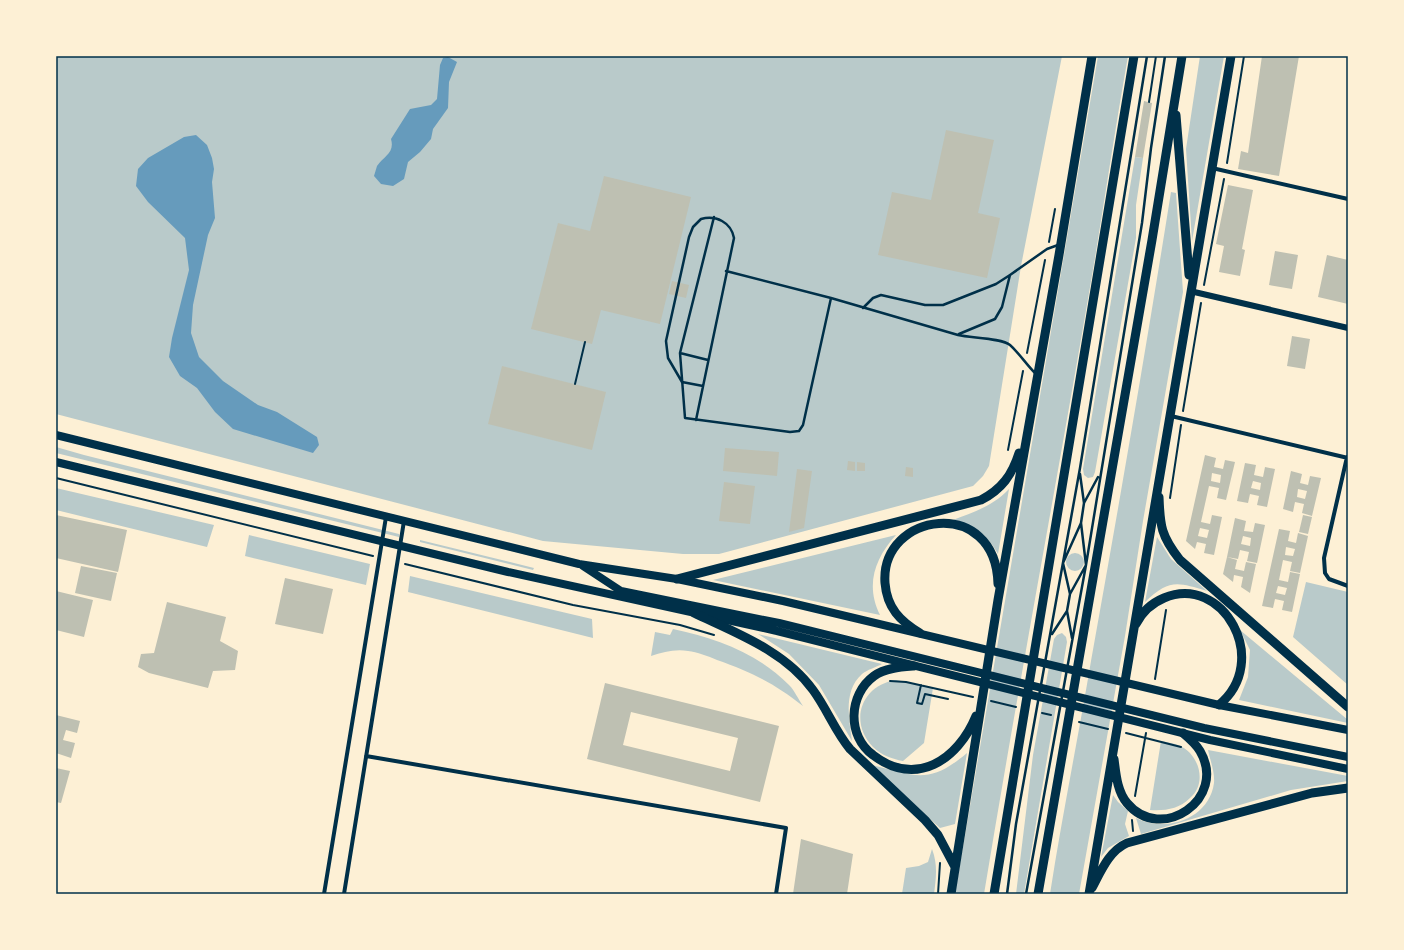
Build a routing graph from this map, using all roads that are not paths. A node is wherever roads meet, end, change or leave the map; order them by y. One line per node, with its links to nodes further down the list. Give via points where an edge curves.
1 (1092, 56): 11 (highway)
2 (1134, 56): 70 (highway)
3 (1147, 56): 30 (lane)
4 (1165, 56): 31 (lane, via 1142,223)
5 (1182, 56): 7 (highway)
6 (1230, 56): 8 (highway)
7 (1175, 97): 14 (highway); 73 (highway)
8 (1211, 168): 9 (street); 14 (highway)
9 (1348, 199)
10 (714, 217): 12 (lane, via 732,230 734,238); 19 (lane); 22 (lane, via 701,219 693,227 689,237 666,341 668,358)
11 (1061, 243): 13 (lane, via 1047,249); 21 (highway)
12 (726, 271): 15 (lane); 20 (lane)
13 (1010, 275): 16 (lane, via 996,284 944,305 925,305 881,295 873,298); 18 (lane, via 1002,307 995,319)
14 (1190, 291): 17 (street); 24 (highway)
15 (831, 298): 16 (lane); 25 (lane, via 803,425 799,431)
16 (863, 308): 18 (lane)
17 (1348, 328)
18 (958, 335): 21 (lane, via 995,339 1008,344)
19 (680, 353): 20 (lane); 22 (lane)
20 (708, 360): 23 (lane)
21 (1037, 374): 26 (highway)
22 (682, 382): 23 (lane); 25 (lane, via 684,418)
23 (703, 386): 25 (lane)
24 (1168, 415): 28 (street); 32 (highway)
25 (696, 420)
26 (1028, 429): 42 (highway, via 1015,466 1006,482 981,500); 45 (highway)
27 (56, 435): 34 (main road)
28 (1347, 457): 43 (street, via 1324,558 1325,573 1333,582)
29 (56, 462): 37 (main road)
30 (1080, 468): 33 (lane); 39 (lane)
31 (1101, 471): 33 (lane); 41 (lane)
32 (1158, 476): 49 (highway); 56 (highway, via 1160,523 1164,537 1180,560)
33 (1084, 503): 36 (lane)
34 (386, 517): 35 (main road); 37 (street)
35 (404, 521): 38 (street); 40 (main road)
36 (1081, 523): 39 (lane); 41 (lane)
37 (381, 541): 38 (main road); 66 (street)
38 (400, 546): 47 (main road); 60 (street)
39 (1062, 563): 44 (lane); 51 (lane)
40 (579, 564): 42 (main road); 48 (main road, via 621,591)
41 (1086, 565): 44 (lane); 52 (lane)
42 (677, 579): 50 (main road)
43 (1348, 586)
44 (1070, 594): 46 (lane)
45 (998, 600): 50 (highway, via 995,564 982,539 962,526 926,525 905,537 897,545 886,567 886,590 894,612 900,620); 54 (highway)
46 (1067, 611): 51 (lane); 52 (lane)
47 (694, 613): 48 (main road); 64 (highway, via 760,645 800,675 824,706 840,737 934,831)
48 (778, 627): 53 (main road); 61 (main road, via 1204,728)
49 (1133, 630): 55 (highway, via 1147,608 1169,596 1181,594 1204,598 1228,616 1237,632 1242,649 1240,677 1233,691); 59 (highway)
50 (920, 633): 55 (main road)
51 (1050, 638): 71 (lane, via 1016,824)
52 (1072, 642): 72 (lane)
53 (914, 666): 54 (highway, via 886,670 875,676 865,684 854,706 853,717 860,740 872,755 890,765 924,768 951,755 969,732); 58 (main road)
54 (983, 696): 64 (highway)
55 (1219, 705): 57 (main road)
56 (1348, 707)
57 (1348, 730)
58 (1183, 733): 59 (highway, via 1195,744 1204,759 1205,785 1200,798 1190,809 1177,816 1164,818 1144,815 1126,802 1117,782); 62 (main road)
59 (1112, 750): 65 (highway)
60 (366, 756): 67 (street); 68 (street, via 786,828)
61 (1348, 757)
62 (1348, 769)
63 (1348, 788): 65 (highway, via 1312,793 1135,840 1115,850)
64 (955, 867): 69 (highway)
65 (1089, 893)
66 (324, 894)
67 (344, 894)
68 (776, 894)
69 (951, 894)
70 (994, 894)
71 (1007, 894)
72 (1026, 894)
73 (1038, 894)

